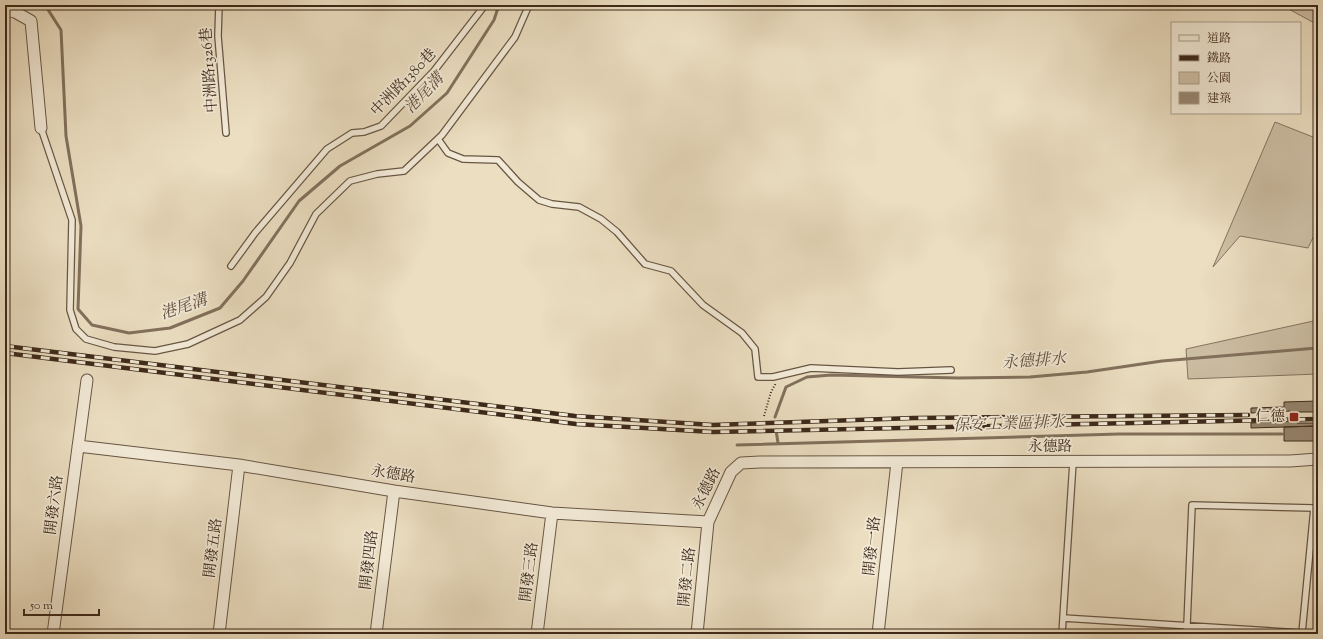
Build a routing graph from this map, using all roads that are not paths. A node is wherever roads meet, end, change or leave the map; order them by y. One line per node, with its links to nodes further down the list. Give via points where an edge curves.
1 (219, 5): 6 (lane, 中洲路1326巷, via 218,36)
2 (485, 5): 8 (lane, 中洲路1380巷, via 434,71 381,126 352,133 327,149 255,233)
3 (529, 5): 7 (lane, via 515,38)
4 (5, 10): 5 (street, via 15,12 31,21)
5 (41, 128): 7 (lane, via 72,220 70,310 76,329 86,339 114,348 155,351 188,344 240,320 266,297 290,263 316,214 350,181 404,171)
6 (226, 133)
7 (438, 139): 9 (lane, via 448,153 463,159 498,160 539,200 579,207 601,218 645,264 671,271 703,305 742,333 755,349 758,377 773,378 811,368 898,372)
8 (231, 266)
9 (950, 370)
10 (87, 380): 11 (street, 開發六路)
11 (78, 446): 15 (street, 永德路); 21 (street, 開發六路)
12 (1318, 459): 14 (street, 永德路)
13 (897, 462): 14 (street, 永德路); 18 (street, 永德路, via 741,464 731,472); 26 (street, 開發一路)
14 (1073, 462): 19 (lane)
15 (239, 465): 16 (street, 永德路); 22 (street, 開發五路)
16 (394, 491): 17 (street, 永德路); 23 (street, 開發四路)
17 (552, 513): 18 (street, 永德路); 24 (street, 開發三路)
18 (708, 522): 25 (street, 開發二路)
19 (1063, 618): 20 (lane); 27 (lane)
20 (1187, 625): 20 (lane, via 1192,505 1314,508 1302,633); 28 (lane)
21 (53, 634)
22 (219, 634)
23 (376, 634)
24 (538, 634)
25 (697, 634)
26 (878, 634)
27 (1062, 634)
28 (1186, 634)

